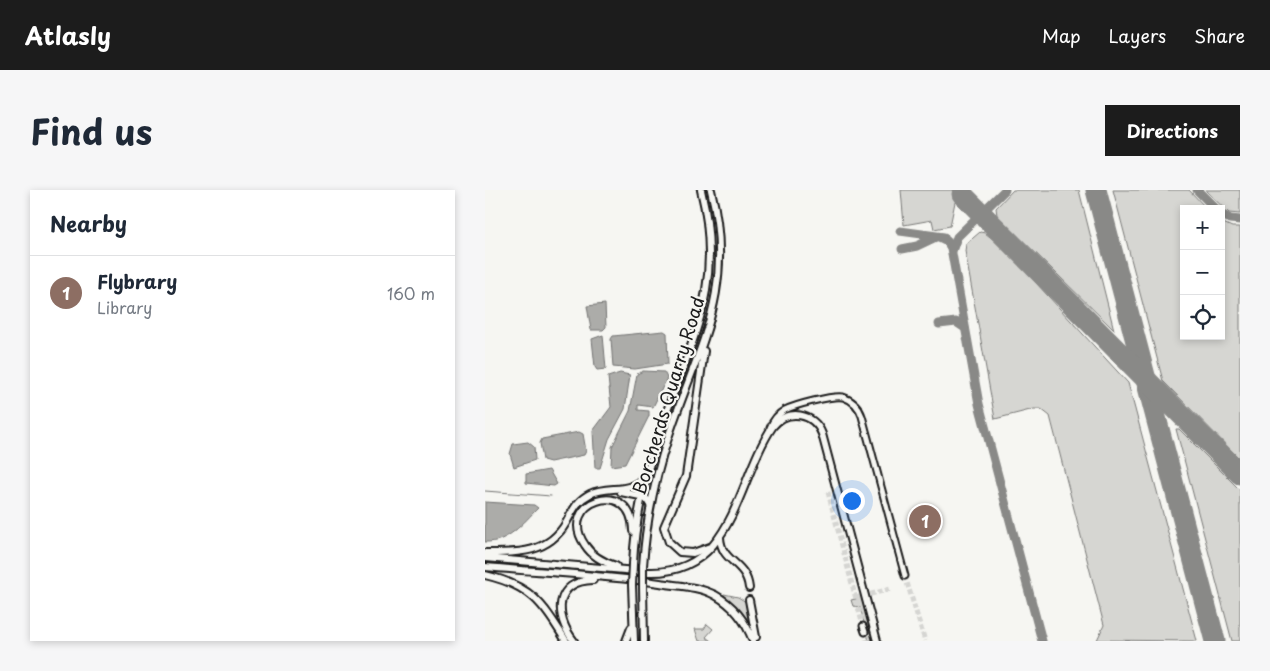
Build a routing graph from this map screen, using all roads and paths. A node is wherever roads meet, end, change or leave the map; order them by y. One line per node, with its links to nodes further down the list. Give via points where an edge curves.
1 (701, 190): 5 (main road, Borcherds Quarry Road, via 709,240 705,302 695,338 660,428)
2 (711, 190): 3 (main road, Borcherds Quarry Road, via 718,236 718,274 713,314)
3 (705, 339): 8 (main road, Borcherds Quarry Road, via 668,438); 10 (main road, via 686,474 664,528 669,542 680,552 697,553)
4 (769, 430): 9 (main road); 17 (street, via 775,418 787,409 831,397 851,401 859,410); 28 (main road, via 781,419 795,414 809,418 821,430)
5 (648, 472): 6 (main road, via 631,487); 7 (main road, Borcherds Quarry Road)
6 (612, 490): 7 (main road); 11 (main road, via 596,491 582,499 561,530 539,548 523,553)
7 (642, 496): 8 (main road, via 648,500); 12 (main road, Borcherds Quarry Road)
8 (650, 508): 26 (main road, Borcherds Quarry Road, bridge, via 643,566)
9 (720, 537): 10 (main road); 19 (main road, via 723,552 744,570)
10 (714, 546): 15 (main road, via 685,566 665,572)
11 (485, 553)
12 (633, 557): 15 (main road, Borcherds Quarry Road); 15 (main road, via 632,520 624,506 605,499 595,500 585,507 578,524 578,532 585,545 603,561)
13 (485, 558): 15 (main road)
14 (485, 567): 18 (main road)
15 (631, 567): 21 (main road, Borcherds Quarry Road, bridge)
16 (485, 575): 22 (main road, via 529,593 552,616)
17 (905, 576)
18 (627, 579): 23 (main road, via 585,580 567,592 561,603 560,615); 27 (main road, via 694,588 714,595 731,607)
19 (749, 588)
20 (749, 600): 27 (main road)
21 (632, 612): 24 (main road); 25 (main road, Borcherds Quarry Road)
22 (567, 641)
23 (574, 641)
24 (627, 641)
25 (634, 641)
26 (644, 641)
27 (755, 641)
28 (877, 641)

